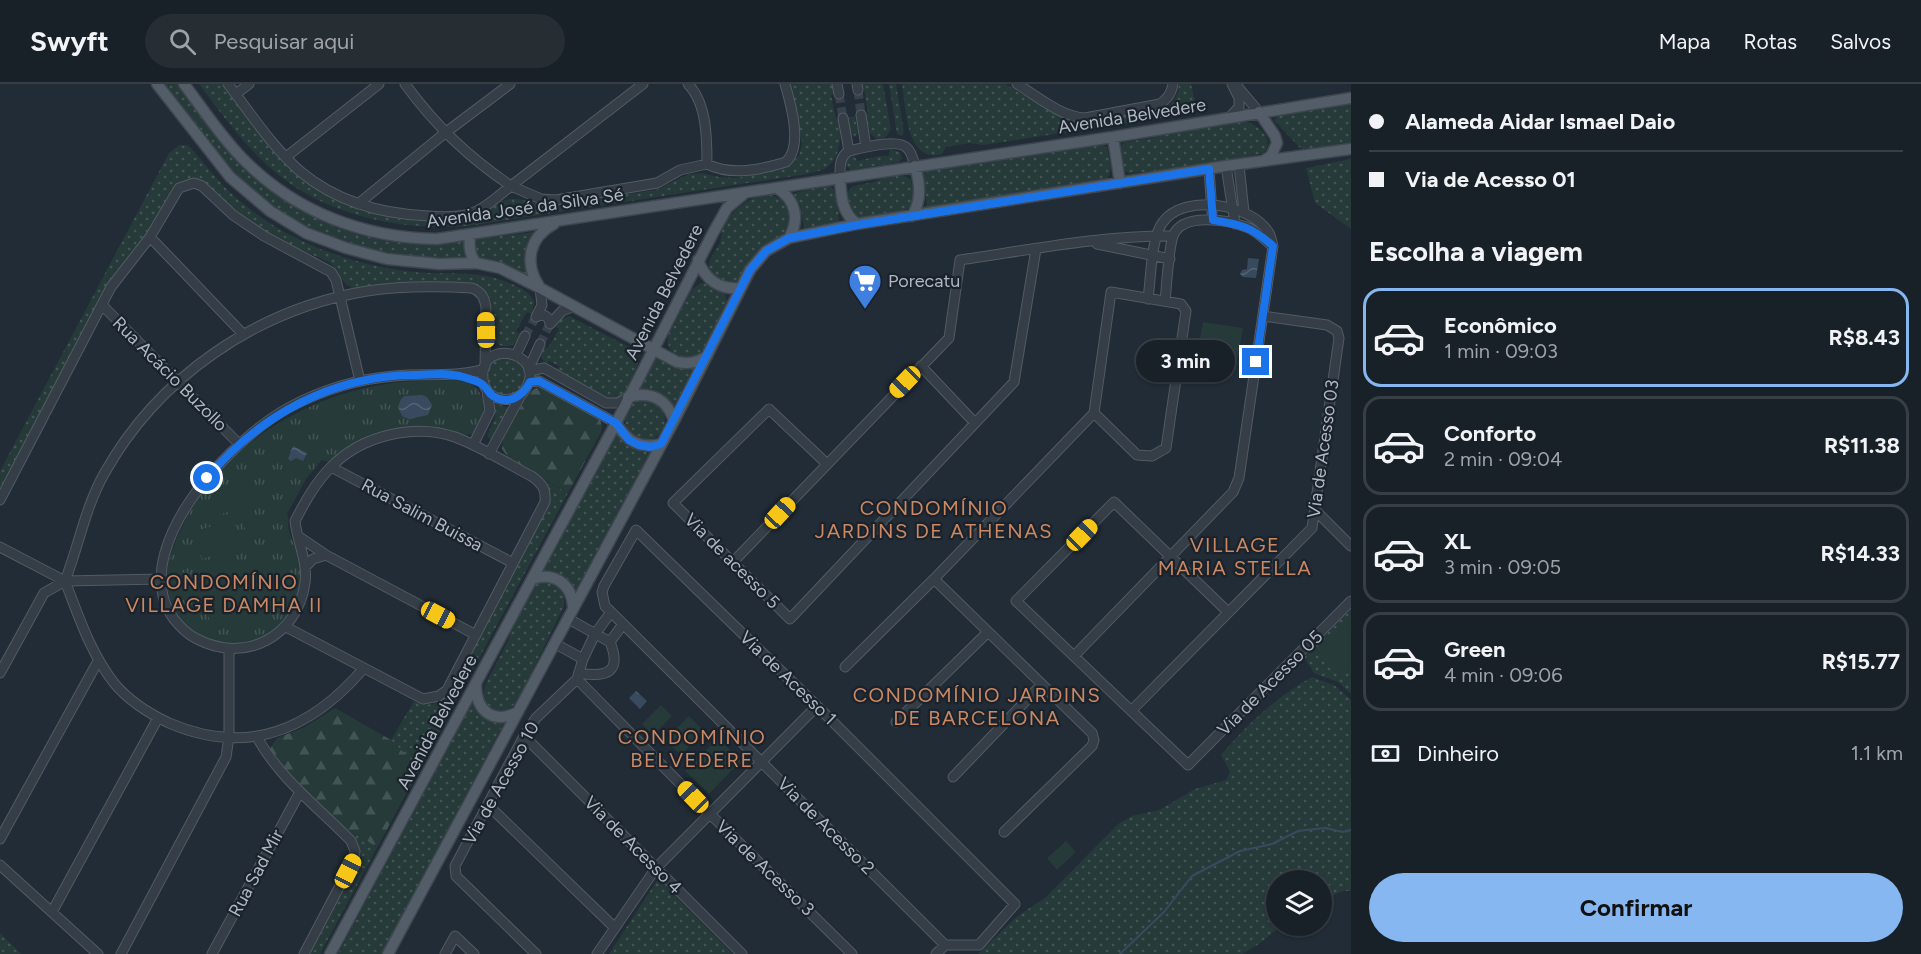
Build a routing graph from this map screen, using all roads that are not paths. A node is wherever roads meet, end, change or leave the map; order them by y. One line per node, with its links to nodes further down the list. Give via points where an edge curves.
1 (157, 84): 59 (main road, via 230,177 286,222 326,241 387,259)
2 (184, 84): 48 (main road, Avenida José da Silva Sé, via 243,159 295,201 333,219 389,235 437,239)
3 (228, 84): 16 (street)
4 (249, 84): 16 (street)
5 (379, 84): 27 (street)
6 (405, 84): 22 (street)
7 (510, 84): 22 (street)
8 (643, 84): 36 (street)
9 (688, 84): 29 (street, via 700,105)
10 (785, 84): 29 (street, via 795,138 791,157 775,165 730,172)
11 (1017, 84): 15 (street)
12 (1037, 84): 15 (street)
13 (1233, 84): 18 (street); 20 (street, via 1239,107)
14 (1172, 88): 15 (street, via 1160,104 1085,118 1075,117)
15 (1029, 91)
16 (236, 94): 27 (street)
17 (1351, 98): 18 (main road, Avenida Belvedere)
18 (1258, 112): 20 (main road, Avenida Belvedere); 28 (main road, via 1277,143 1271,156)
19 (861, 115): 24 (street)
20 (1230, 117): 23 (main road, Avenida Belvedere)
21 (843, 118): 26 (street)
22 (445, 133): 36 (street); 39 (street)
23 (1113, 137): 31 (main road, Avenida Belvedere); 35 (main road)
24 (866, 147): 26 (street); 31 (street, via 905,145)
25 (1351, 149): 28 (main road)
26 (849, 151): 34 (street, via 842,157)
27 (286, 156): 39 (street, via 325,189)
28 (1260, 163): 30 (main road)
29 (707, 164): 36 (street, via 680,170 657,183 556,200 541,199)
30 (1239, 165): 32 (main road); 42 (street)
31 (915, 166): 34 (main road, Avenida Belvedere); 43 (main road, via 920,198)
32 (1226, 166): 33 (main road); 41 (street)
33 (1209, 169): 35 (main road); 40 (street)
34 (840, 178): 37 (main road, Avenida Belvedere); 47 (main road, via 844,210)
35 (1120, 183): 43 (main road)
36 (511, 186): 39 (street, via 469,214 409,215)
37 (777, 188): 38 (main road, Avenida Belvedere); 52 (main road, via 795,210 796,220)
38 (747, 192): 45 (main road, Avenida José da Silva Sé); 58 (main road, Avenida Belvedere, via 727,208)
39 (358, 204)
40 (1212, 206): 41 (street); 44 (street); 49 (street, via 1186,206 1170,214)
41 (1233, 208): 42 (street); 46 (street)
42 (1244, 212): 54 (street, via 1261,223)
43 (912, 216): 47 (main road)
44 (1213, 220): 46 (street); 50 (street, via 1187,223)
45 (557, 222): 48 (main road, Avenida José da Silva Sé); 60 (main road, via 545,228 531,250 531,270)
46 (1235, 224): 54 (street, via 1258,233)
47 (857, 225): 52 (main road)
48 (470, 235): 59 (main road, via 471,256)
49 (1155, 236): 50 (street); 53 (street); 56 (street)
50 (1173, 236): 57 (street)
51 (150, 237): 62 (street, via 179,188 194,183 264,236 331,272); 65 (street, via 118,276); 69 (street)
52 (789, 238): 61 (main road, via 766,251)
53 (1089, 243): 55 (street); 56 (street)
54 (1273, 246): 67 (street)
55 (1036, 249): 76 (street, via 960,260 949,338); 89 (street, via 1014,382)
56 (1154, 257): 57 (street); 63 (street)
57 (1170, 259): 64 (street)
58 (699, 260): 61 (main road, via 711,280 725,288); 72 (main road, Avenida Belvedere)
59 (476, 263): 60 (main road, via 500,268)
60 (540, 288): 66 (main road); 66 (street, via 542,305 536,317 546,315 550,324 562,311)
61 (741, 288): 75 (main road)
62 (340, 297): 68 (street, via 390,289 472,288 480,292 486,307); 69 (street, via 284,314); 80 (street)
63 (1149, 298): 64 (street); 86 (street, via 1111,292)
64 (1165, 301): 86 (street, via 1181,304 1186,311 1166,448 1152,456 1137,455)
65 (102, 305): 81 (street, Rua Acácio Buzollo); 96 (street)
66 (574, 306): 72 (main road)
67 (1263, 316): 97 (street, Via de Acesso 03, via 1327,325 1337,331 1339,338); 102 (street, via 1239,478 1233,492)
68 (486, 330): 73 (street); 77 (street)
69 (243, 334): 81 (street)
70 (525, 336): 74 (street)
71 (540, 344): 78 (street)
72 (653, 349): 75 (main road, via 688,364); 85 (main road, Avenida Belvedere)
73 (500, 353): 74 (street); 77 (street)
74 (516, 355): 78 (street)
75 (708, 355): 87 (main road)
76 (921, 366): 89 (street); 94 (street)
77 (484, 367): 79 (street, via 470,373); 83 (street)
78 (529, 369): 82 (street); 85 (street, via 543,368 606,403 618,403)
79 (442, 375): 80 (street); 83 (street, via 460,376)
80 (360, 381): 90 (street, via 290,407)
81 (177, 382): 90 (street, Rua Acácio Buzollo); 109 (street, via 140,421 103,475 81,527)
82 (530, 382): 84 (street); 88 (street, via 539,381)
83 (486, 388): 84 (street, via 493,396 507,400); 92 (street, via 490,411)
84 (521, 395): 93 (street)
85 (628, 397): 87 (main road, via 648,394 657,398 671,411); 88 (main road, Avenida Belvedere)
86 (1094, 413): 108 (street)
87 (674, 421): 91 (main road)
88 (616, 423): 91 (main road, via 629,440 639,445); 107 (main road, Avenida Belvedere)
89 (975, 423): 103 (street, Via de acesso 5, via 790,619)
90 (239, 444): 106 (street, via 189,503 164,556)
91 (661, 444): 111 (main road)
92 (473, 445): 93 (street); 95 (street, via 428,432 406,432 357,447)
93 (489, 454): 104 (street, via 533,477 546,492 545,502)
94 (826, 463): 103 (street); 103 (street, Via de acesso 5, via 769,409 673,503)
95 (331, 467): 98 (street, via 312,489 295,521); 104 (street, Rua Salim Buissa)
96 (0, 500)
97 (1315, 510): 99 (street); 113 (street, Via de Acesso 03, via 1312,528)
98 (298, 536): 101 (street); 105 (street)
99 (1351, 546)
100 (0, 547): 109 (street)
101 (326, 555): 105 (street); 119 (street)
102 (1170, 556): 113 (street); 123 (street); 123 (street, via 1114,502 1016,601)
103 (733, 562)
104 (513, 563): 119 (street)
105 (305, 567): 116 (street, via 303,597)
106 (161, 579): 109 (street); 122 (street, via 169,610 180,626 209,645)
107 (532, 579): 111 (main road, via 540,576 560,581 568,587); 130 (main road, Avenida Belvedere)
108 (934, 579): 117 (street); 126 (street)
109 (65, 581): 125 (street); 128 (street, via 44,593)
110 (1351, 601): 133 (street, Via de Acesso 05, via 1188,765)
111 (573, 606): 114 (main road)
112 (608, 609): 115 (street, Via de Acesso 2); 118 (street); 132 (street, Via de Acesso 1, via 602,592 604,585 636,530)
113 (1228, 612): 133 (street, Via de Acesso 03)
114 (567, 618): 118 (street); 121 (main road)
115 (623, 624): 120 (street); 140 (street, Via de Acesso 2)
116 (286, 627): 122 (street, via 256,645); 127 (street)
117 (988, 632): 131 (street); 136 (street)
118 (595, 634): 120 (street); 124 (street)
119 (476, 635): 127 (street, via 447,690 431,699 414,696)
120 (610, 642): 129 (street, via 615,656 613,667 605,674)
121 (554, 643): 124 (street); 134 (main road)
122 (229, 649): 139 (street)
123 (1074, 656): 133 (street)
124 (583, 659): 129 (street)
125 (98, 661): 135 (street, via 116,686); 146 (street)
126 (845, 667)
127 (364, 668): 137 (street, via 324,708 299,722)
128 (0, 673)
129 (578, 676): 138 (street, Via de Acesso 10, via 536,718); 144 (street, Via de Acesso 3)
130 (476, 684): 134 (main road, via 478,702 484,710 501,717); 156 (main road, Avenida Belvedere)
131 (1042, 684): 141 (street); 145 (street, via 1088,728 1094,740)
132 (817, 706): 140 (street); 151 (street, Via de Acesso 1, via 1015,904 979,945)
133 (1132, 710)
134 (518, 712): 157 (main road)
135 (158, 718): 139 (street, via 181,728); 149 (street)
136 (896, 722)
137 (257, 736): 139 (street); 142 (street, via 267,755)
138 (524, 736): 143 (street, Via de Acesso 10); 148 (street, Via de Acesso 4)
139 (229, 738): 153 (street, via 226,758)
140 (762, 761): 144 (street); 151 (street, Via de Acesso 2)
141 (953, 777)
142 (300, 792): 154 (street, Rua Sad Mir); 155 (street, via 351,841 355,851)
143 (488, 805): 150 (street); 160 (street, Via de Acesso 10, via 455,871)
144 (710, 814): 148 (street); 163 (street, Via de Acesso 3)
145 (1004, 832)
146 (0, 839)
147 (0, 865): 149 (street)
148 (656, 868): 150 (street); 162 (street, Via de Acesso 4)
149 (52, 912): 152 (street)
150 (615, 928): 161 (street)
151 (945, 945): 164 (street)
152 (98, 954)
153 (121, 954)
154 (212, 954)
155 (304, 954)
156 (330, 954)
157 (388, 954)
158 (445, 954): 159 (street, via 455,936)
159 (474, 954)
160 (536, 954)
161 (597, 954)
162 (742, 954)
163 (852, 954)
164 (936, 954)

